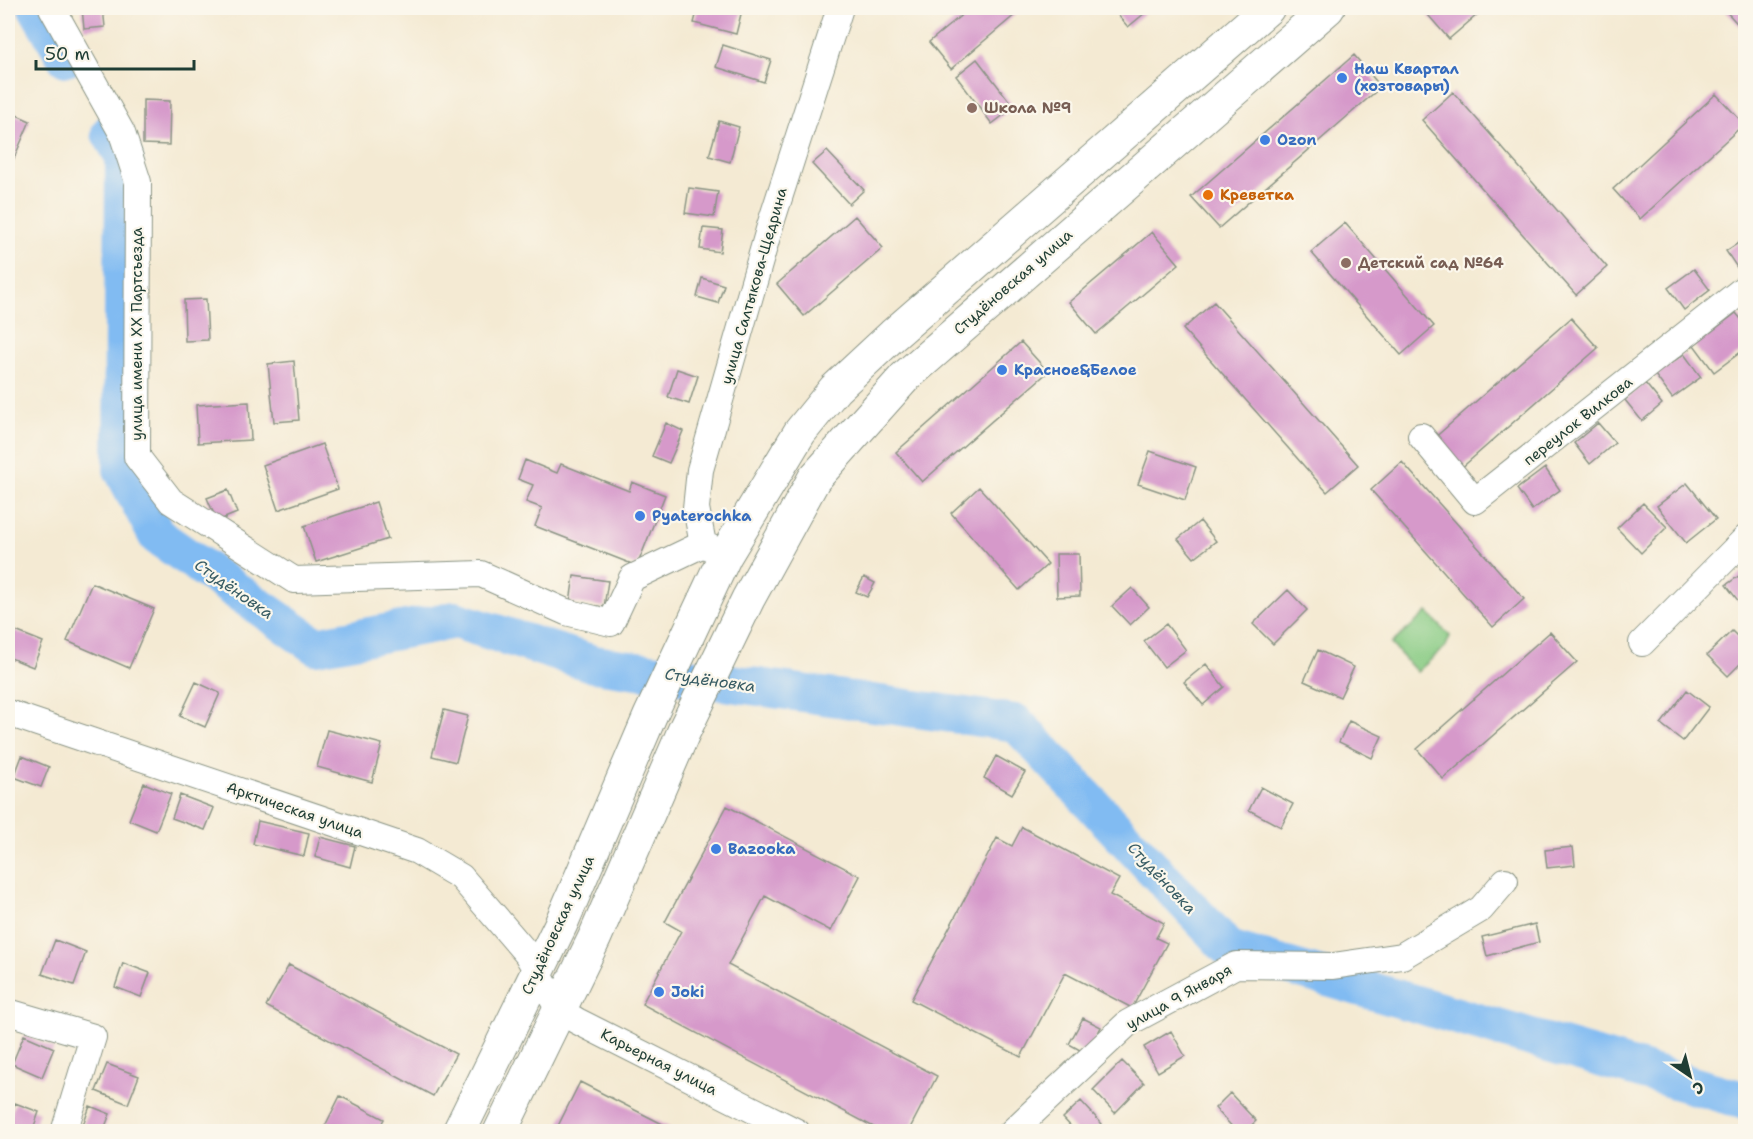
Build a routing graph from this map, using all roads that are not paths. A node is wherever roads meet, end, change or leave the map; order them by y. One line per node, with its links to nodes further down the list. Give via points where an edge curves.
1 (52, 8): 8 (street, улица имени ХХ Партсъезда, via 122,132 138,182 137,457 171,501 294,580 481,574 566,612 611,623 632,578)
2 (840, 8): 8 (street, улица Салтыкова-Щедрина, via 770,226 700,470 696,508)
3 (1268, 8): 8 (main road, via 835,389 800,432)
4 (1328, 8): 13 (main road, Студёновская улица, via 905,377 814,479 748,599 684,731)
5 (1746, 287): 6 (street, переулок Вилкова, via 1475,501)
6 (1421, 436)
7 (1746, 538): 9 (street)
8 (714, 561): 12 (main road, Студёновская улица)
9 (1642, 643)
10 (8, 713): 14 (street, Арктическая улица, via 417,851 461,877 527,954)
11 (1505, 881): 23 (street, улица 9 Января, via 1480,909 1402,956 1333,966 1236,964 1128,1023)
12 (561, 924): 13 (main road, via 565,947 575,952); 14 (main road, Студёновская улица)
13 (595, 937): 15 (main road)
14 (536, 974): 15 (street, Карьерная улица); 17 (main road, Студёновская улица)
15 (559, 1010): 18 (main road); 22 (street, Карьерная улица)
16 (8, 1012): 19 (street, via 93,1037)
17 (511, 1026): 18 (main road, via 534,1017 544,1020); 20 (main road, Студёновская улица)
18 (545, 1042): 21 (main road)
19 (64, 1131)
20 (459, 1131)
21 (500, 1131)
22 (798, 1131)
23 (1012, 1131)

